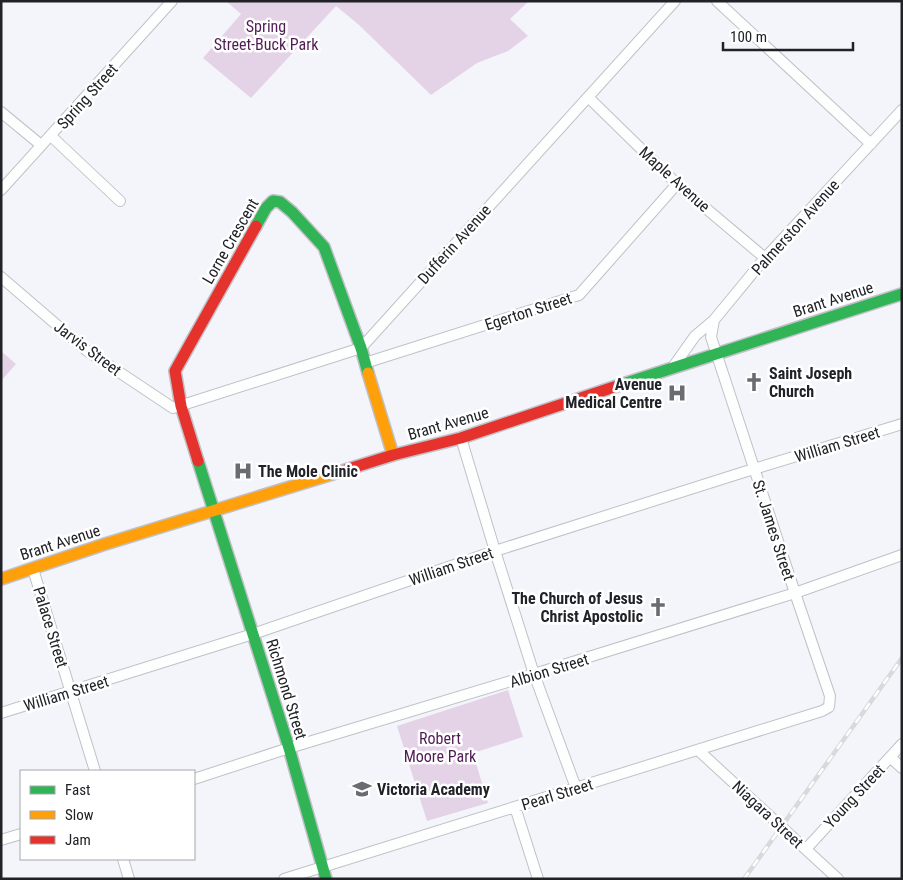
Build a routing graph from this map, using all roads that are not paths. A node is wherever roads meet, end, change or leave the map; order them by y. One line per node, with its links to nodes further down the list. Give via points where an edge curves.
1 (172, 1): 7 (street, Spring Street)
2 (675, 1): 4 (street, Dufferin Avenue)
3 (717, 1): 8 (street)
4 (588, 96): 10 (street, Maple Avenue); 17 (street, Dufferin Avenue)
5 (902, 110): 8 (street, Palmerston Avenue)
6 (1, 112): 9 (street)
7 (51, 136): 9 (street, Spring Street); 12 (street)
8 (871, 144): 13 (street, Palmerston Avenue)
9 (41, 145): 11 (street, Spring Street)
10 (677, 184): 13 (street, Maple Avenue); 19 (street, Egerton Street, via 579,294)
11 (1, 190)
12 (120, 201)
13 (765, 258): 16 (street, Palmerston Avenue)
14 (1, 277): 21 (street, Jarvis Street, via 86,350 173,408)
15 (902, 294): 18 (street, Brant Avenue)
16 (714, 320): 18 (street, via 711,337); 20 (street, Palmerston Avenue, via 695,336)
17 (360, 348): 19 (street, Lorne Crescent); 21 (street, Dufferin Avenue); 21 (street, Lorne Crescent, via 324,247 292,212 280,202 272,201 175,371)
18 (717, 353): 20 (street, Brant Avenue); 25 (street, St. James Street)
19 (365, 363): 24 (street, Lorne Crescent)
20 (673, 368): 23 (street, Brant Avenue)
21 (181, 406): 26 (street, Lorne Crescent)
22 (902, 424): 25 (street, William Street)
23 (462, 438): 24 (street, Brant Avenue); 27 (street)
24 (393, 455): 26 (street, Brant Avenue)
25 (754, 469): 27 (street, William Street); 31 (street, St. James Street)
26 (214, 510): 29 (street, Brant Avenue); 32 (street, Richmond Street)
27 (495, 551): 32 (street, William Street); 33 (street)
28 (902, 555): 31 (street, Albion Street)
29 (33, 569): 30 (street, Brant Avenue); 34 (street, Palace Street)
30 (1, 579)
31 (794, 593): 33 (street, Albion Street); 35 (street, St. James Street, via 830,696)
32 (253, 634): 34 (street, William Street); 38 (street, Richmond Street)
33 (534, 674): 38 (street, Albion Street); 44 (street)
34 (70, 692): 36 (street, William Street); 42 (street, Palace Street)
35 (829, 707): 39 (street, Pearl Street)
36 (1, 713)
37 (902, 744): 40 (street, Young Street)
38 (288, 748): 43 (street, Albion Street); 50 (street, Richmond Street)
39 (698, 750): 44 (street, Pearl Street); 48 (street, Niagara Street)
40 (890, 757): 41 (street); 48 (street, Young Street)
41 (902, 768)
42 (95, 770)
43 (195, 779)
44 (576, 788): 45 (street, Pearl Street)
45 (515, 807): 50 (street, Pearl Street); 54 (street)
46 (20, 834): 47 (street)
47 (1, 840)
48 (806, 849): 55 (street, Niagara Street)
49 (123, 860): 51 (street)
50 (323, 867): 52 (street, Pearl Street); 53 (street, Richmond Street)
51 (129, 879)
52 (284, 879)
53 (326, 879)
54 (538, 879)
55 (838, 879)

